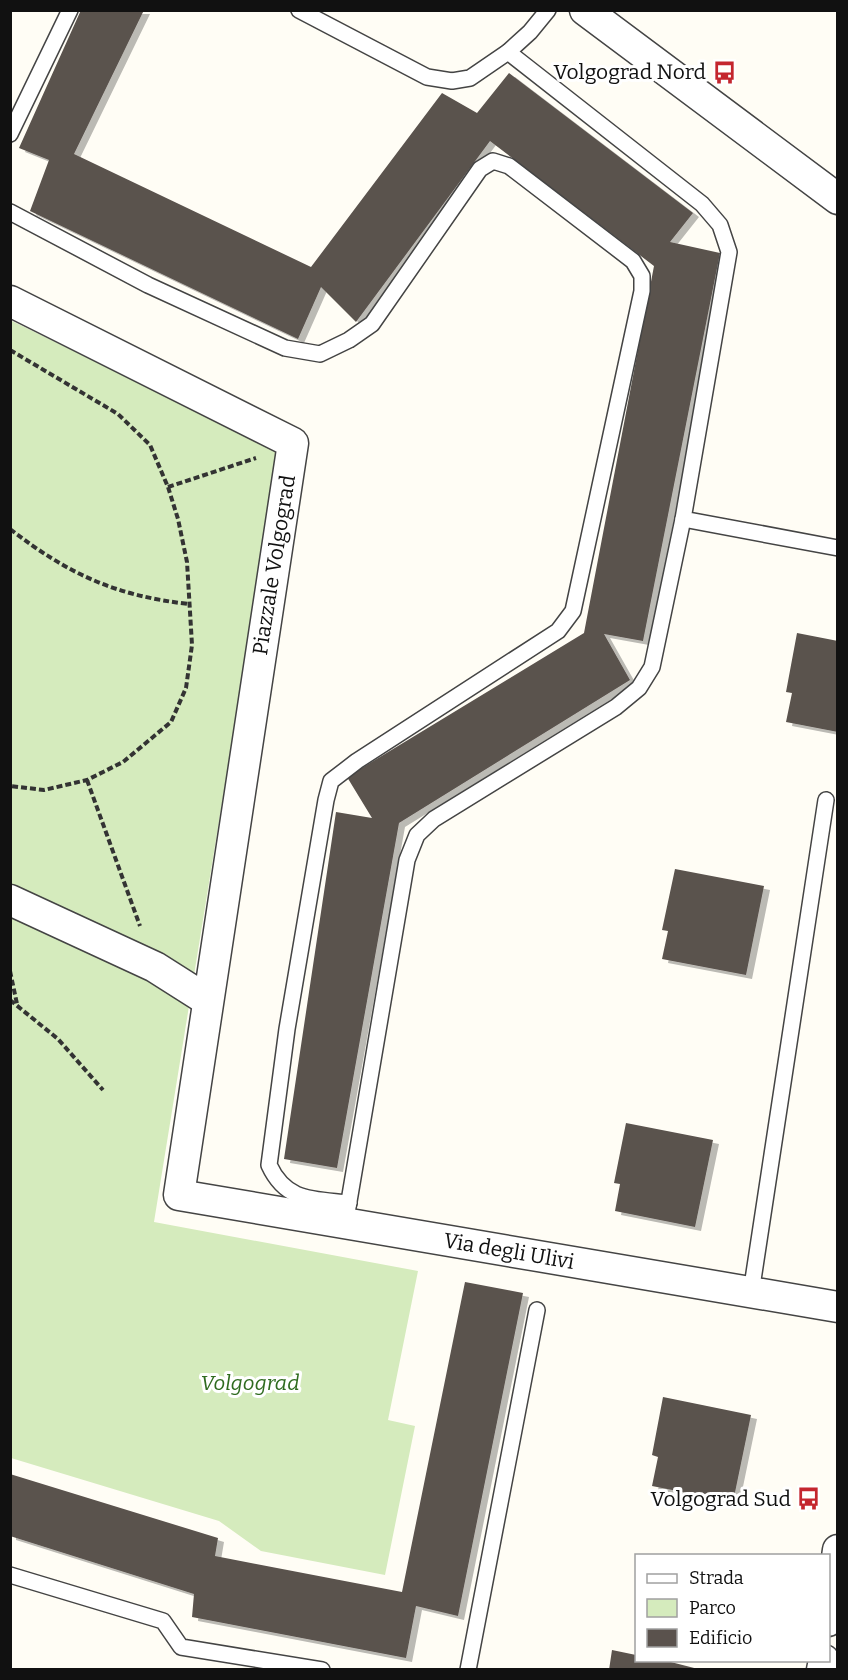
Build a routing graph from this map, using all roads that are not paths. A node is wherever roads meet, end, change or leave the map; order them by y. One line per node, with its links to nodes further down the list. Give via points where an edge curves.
1 (70, 10): 6 (lane)
2 (299, 10): 5 (lane, via 427,77 452,81 470,78)
3 (548, 10): 5 (lane)
4 (585, 10): 7 (street)
5 (508, 52): 10 (lane, via 702,204 720,225 729,252)
6 (10, 134)
7 (837, 199)
8 (10, 212): 16 (lane, via 148,285 285,348 320,354 372,324 480,169 493,162 509,166 536,186 633,261 642,276 642,291 573,611 558,631 331,781 287,1029 268,1165 276,1180 302,1198)
9 (10, 301): 14 (street, Piazzale Volgograd, via 293,443)
10 (683, 519): 11 (lane); 16 (lane, via 662,628 652,666 639,688 616,707 434,819 417,835 407,860)
11 (837, 548)
12 (826, 800): 17 (lane)
13 (10, 900): 14 (street, via 154,967)
14 (207, 1000): 15 (street, Piazzale Volgograd)
15 (179, 1195): 16 (street, Via degli Ulivi)
16 (347, 1213): 17 (street, Via degli Ulivi)
17 (751, 1293): 18 (street, Via degli Ulivi)
18 (837, 1307)
19 (537, 1310): 24 (lane)
20 (837, 1550): 22 (street)
21 (10, 1575): 23 (lane, via 163,1621 181,1647)
22 (830, 1605)
23 (322, 1670)
24 (468, 1670)

